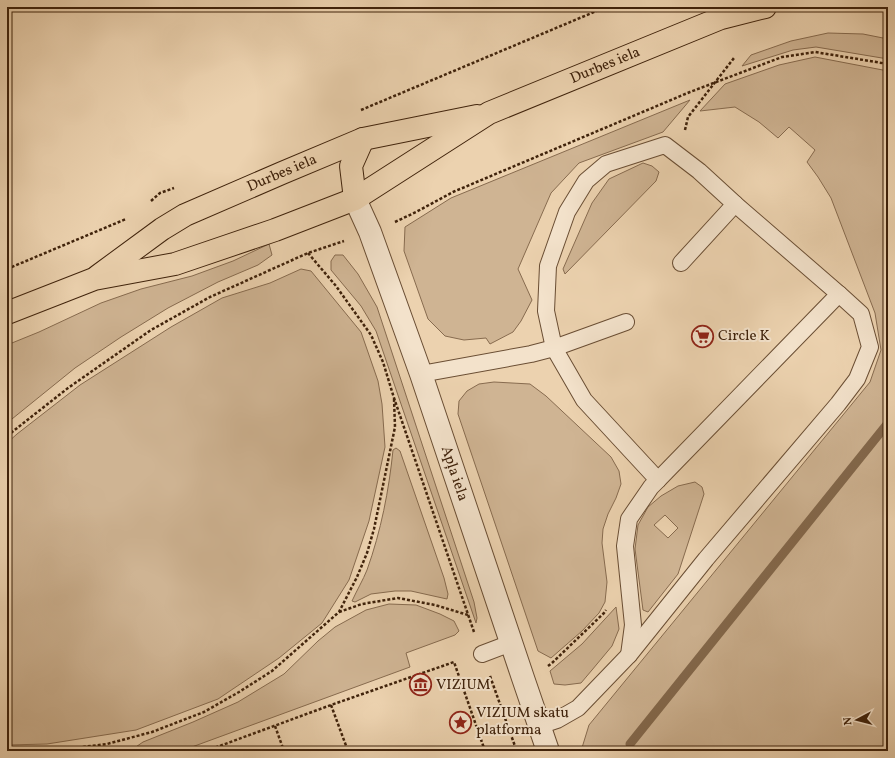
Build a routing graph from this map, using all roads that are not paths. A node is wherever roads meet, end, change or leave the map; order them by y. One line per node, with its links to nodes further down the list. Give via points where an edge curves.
1 (765, 7): 2 (main road, Durbes iela)
2 (728, 12): 3 (main road, Durbes iela)
3 (489, 113): 4 (main road, Durbes iela); 5 (main road, Durbes iela)
4 (363, 139): 5 (main road, via 350,166); 8 (main road, Durbes iela, via 185,215)
5 (355, 199): 8 (main road, Durbes iela, via 175,264); 13 (street, Apļa iela, via 370,232)
6 (735, 204): 7 (lane); 9 (lane); 12 (lane, via 699,170 665,145 606,164 586,181 567,212 548,266 546,311)
7 (681, 263)
8 (94, 279): 10 (main road, Durbes iela)
9 (839, 294): 14 (lane); 17 (lane, via 861,314 870,347 856,379)
10 (7, 313)
11 (626, 322): 12 (lane)
12 (554, 348): 13 (lane); 14 (lane, via 584,400)
13 (421, 374): 15 (street, Apļa iela)
14 (658, 480): 17 (lane, via 629,519 628,525 625,546 633,625)
15 (511, 644): 16 (lane); 18 (street, Apļa iela)
16 (482, 654)
17 (629, 655): 18 (lane, via 578,708 557,720)
18 (539, 726): 19 (street, Apļa iela)
19 (548, 751)

